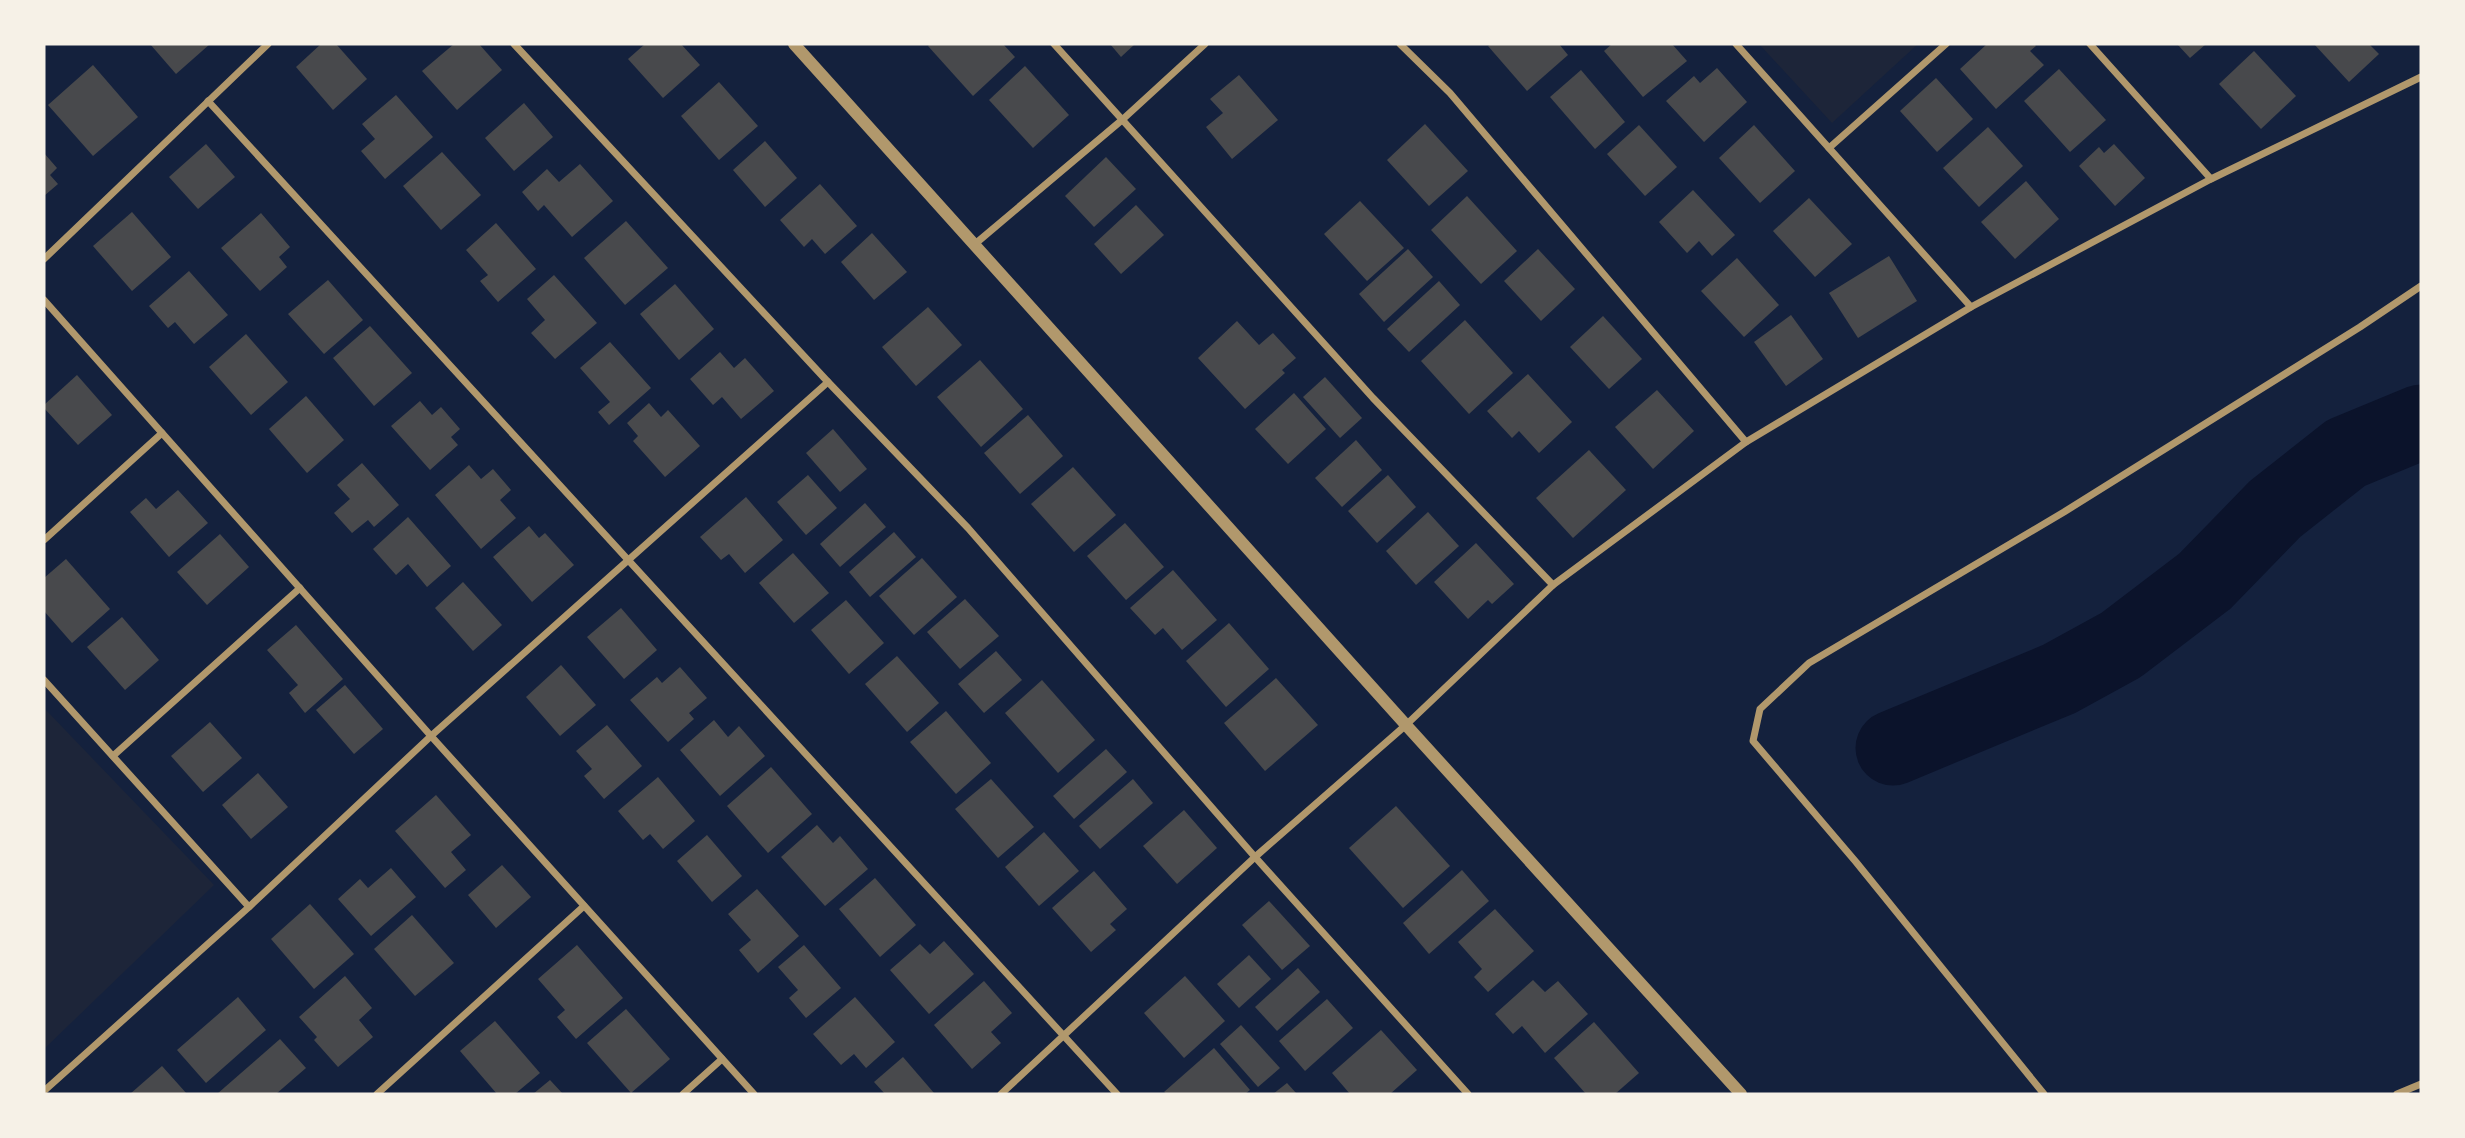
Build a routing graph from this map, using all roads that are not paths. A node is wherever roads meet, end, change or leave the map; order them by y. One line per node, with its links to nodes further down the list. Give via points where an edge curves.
1 (268, 44): 11 (street)
2 (514, 44): 20 (street)
3 (794, 44): 15 (street)
4 (1054, 44): 12 (street)
5 (1205, 44): 12 (street)
6 (1400, 44): 22 (street, via 1450,93)
7 (1735, 44): 13 (street)
8 (1946, 44): 13 (street)
9 (2090, 44): 14 (street)
10 (2421, 77): 14 (street)
11 (208, 101): 16 (street); 24 (street)
12 (1122, 120): 15 (street); 25 (street, via 1373,398)
13 (1829, 148): 19 (street)
14 (2211, 179): 19 (street)
15 (975, 244): 28 (street)
16 (44, 259)
17 (2421, 286): 45 (street, via 2064,512 1809,663 1760,709 1754,741)
18 (44, 300): 21 (street)
19 (1971, 307): 22 (street)
20 (828, 382): 24 (street); 31 (street, via 968,528)
21 (162, 433): 23 (street); 26 (street)
22 (1746, 442): 25 (street)
23 (44, 540)
24 (629, 559): 29 (street); 34 (street)
25 (1553, 585): 28 (street)
26 (300, 588): 29 (street); 30 (street)
27 (44, 680): 30 (street)
28 (1406, 725): 31 (street); 44 (street)
29 (431, 737): 32 (street); 33 (street)
30 (113, 756): 33 (street)
31 (1255, 857): 34 (street); 43 (street)
32 (584, 906): 35 (street); 38 (street)
33 (249, 907): 37 (street)
34 (1064, 1036): 41 (street); 42 (street)
35 (722, 1059): 39 (street); 40 (street)
36 (2421, 1084): 46 (street)
37 (44, 1091)
38 (377, 1094)
39 (683, 1094)
40 (754, 1094)
41 (1001, 1094)
42 (1117, 1094)
43 (1468, 1094)
44 (1741, 1094)
45 (2044, 1094)
46 (2397, 1094)

